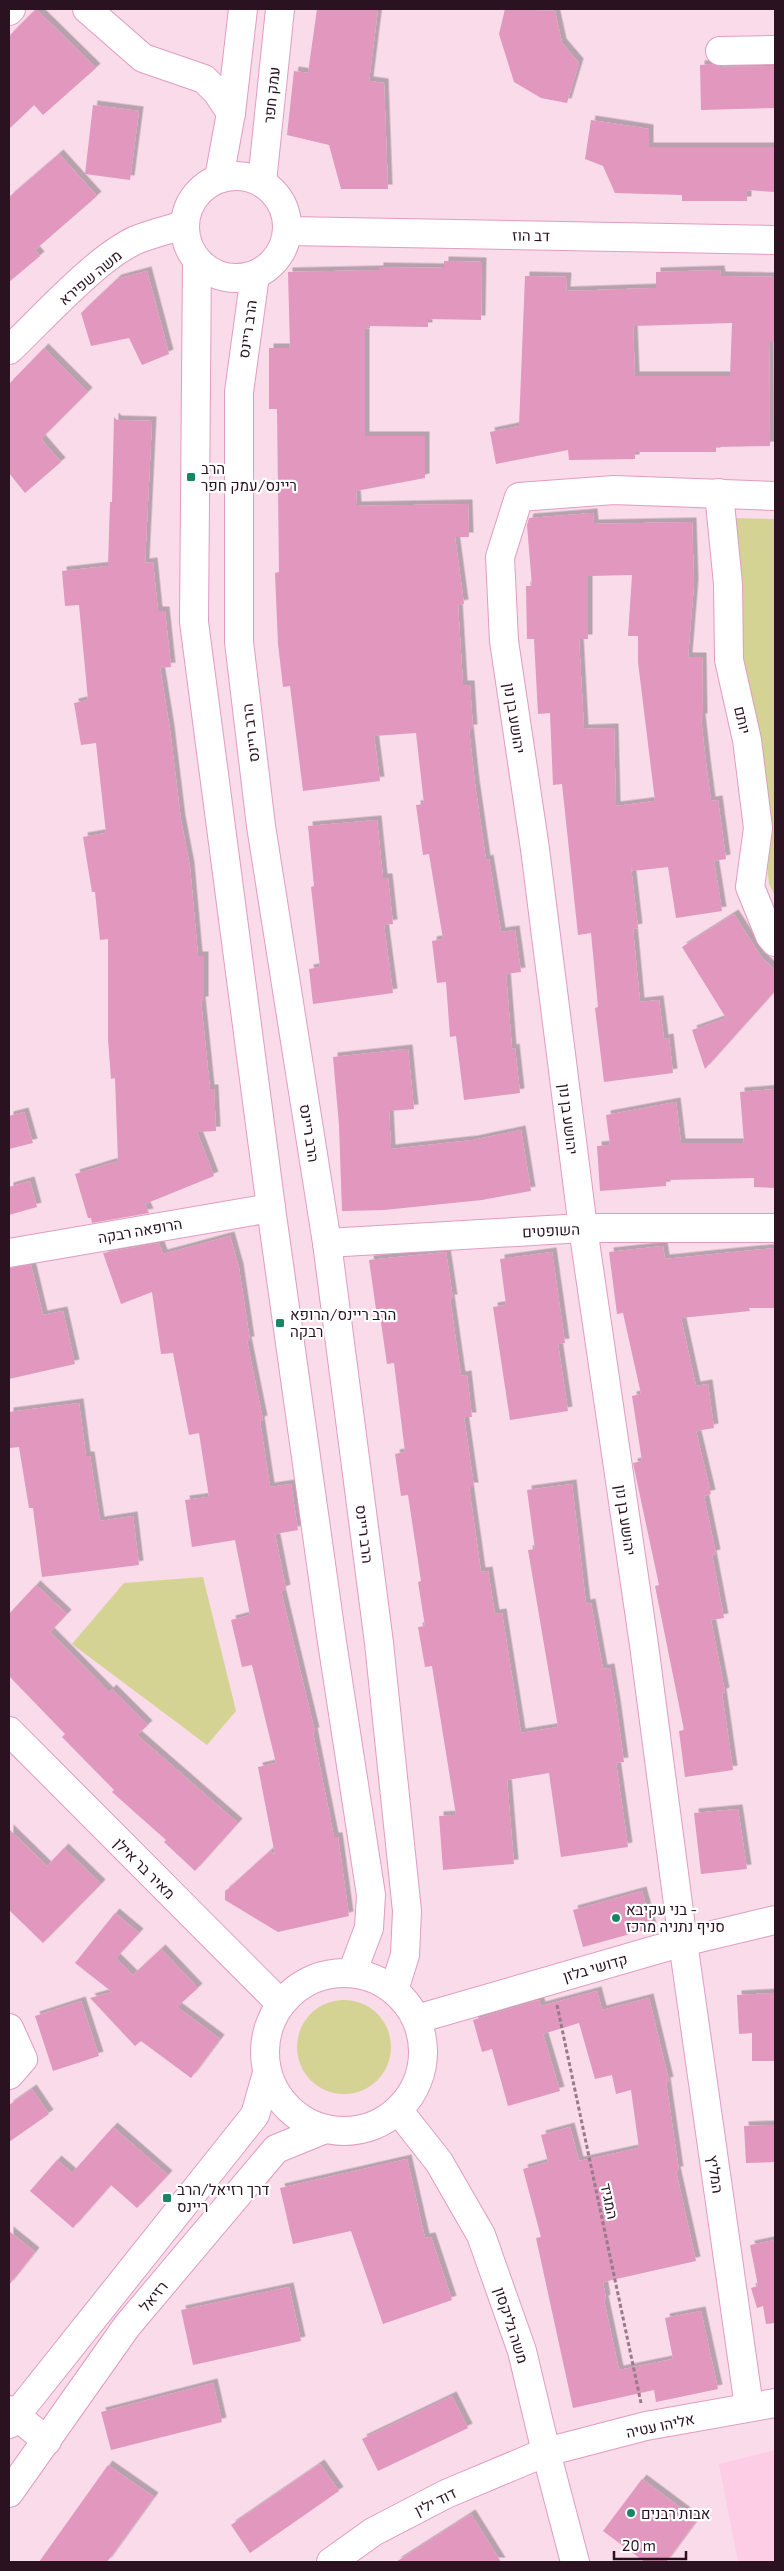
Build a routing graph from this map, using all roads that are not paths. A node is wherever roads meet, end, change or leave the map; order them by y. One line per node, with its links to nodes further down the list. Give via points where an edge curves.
1 (87, 9): 6 (street, via 143,58 204,79)
2 (243, 9): 6 (street)
3 (280, 9): 8 (street, עמק חפר)
4 (775, 50): 5 (street)
5 (720, 51)
6 (231, 112): 7 (street)
7 (219, 178): 8 (street, via 245,176); 9 (street, via 204,186 188,207)
8 (262, 182): 10 (street, via 278,197)
9 (184, 225): 12 (street, via 186,243); 14 (street, משה שפירא, via 135,240 98,265)
10 (288, 231): 11 (street, דב הוז); 13 (street, via 281,252 270,266)
11 (775, 240)
12 (197, 261): 13 (street, via 211,272 228,278); 18 (street, via 194,622)
13 (255, 275): 21 (street, הרב ריינס, via 239,392 239,642 261,826)
14 (9, 350)
15 (719, 493): 16 (street); 17 (street, יותם, via 728,584 729,660 747,740 758,828 750,887); 19 (street, יהושע בן נון, via 614,490 518,497 500,557 504,640 535,849)
16 (775, 496)
17 (775, 942)
18 (271, 1208): 22 (street, הרופאה רבקה); 26 (street, via 371,1895 369,1928)
19 (583, 1228): 20 (street, השופטים); 21 (street, השופטים); 25 (street, יהושע בן נון, via 644,1645)
20 (775, 1228)
21 (327, 1242): 27 (street, הרב ריינס, via 380,1643 407,1911 404,1955)
22 (9, 1253)
23 (9, 1732): 28 (street, מאיר בר אילן)
24 (775, 1920): 25 (street, קדושי בלזן)
25 (683, 1942): 29 (street, קדושי בלזן); 36 (street, המליץ)
26 (352, 1973): 27 (street, via 374,1978); 28 (street, via 316,1978 300,1986)
27 (394, 1990): 29 (street)
28 (281, 2004): 31 (street, via 269,2026 265,2049)
29 (417, 2019): 33 (street, via 423,2043 422,2067 414,2090)
30 (9, 2028): 32 (street, via 23,2059)
31 (267, 2072): 34 (street, via 275,2092 288,2108 305,2121); 37 (street, via 255,2115)
32 (9, 2075)
33 (398, 2110): 34 (street, via 376,2124 351,2131); 39 (street, משה גליקסון, via 439,2162 481,2236 522,2351)
34 (325, 2129): 38 (street, רזיאל, via 276,2149 127,2326)
35 (775, 2403): 36 (street, אליהו עטיה)
36 (749, 2407): 39 (street, אליהו עטיה, via 646,2426)
37 (11, 2416): 38 (street)
38 (47, 2441): 40 (street, רזיאל)
39 (546, 2452): 41 (street, דוד ילין, via 373,2532); 42 (street, משה גליקסון)
40 (9, 2493)
41 (331, 2562)
42 (575, 2562)

